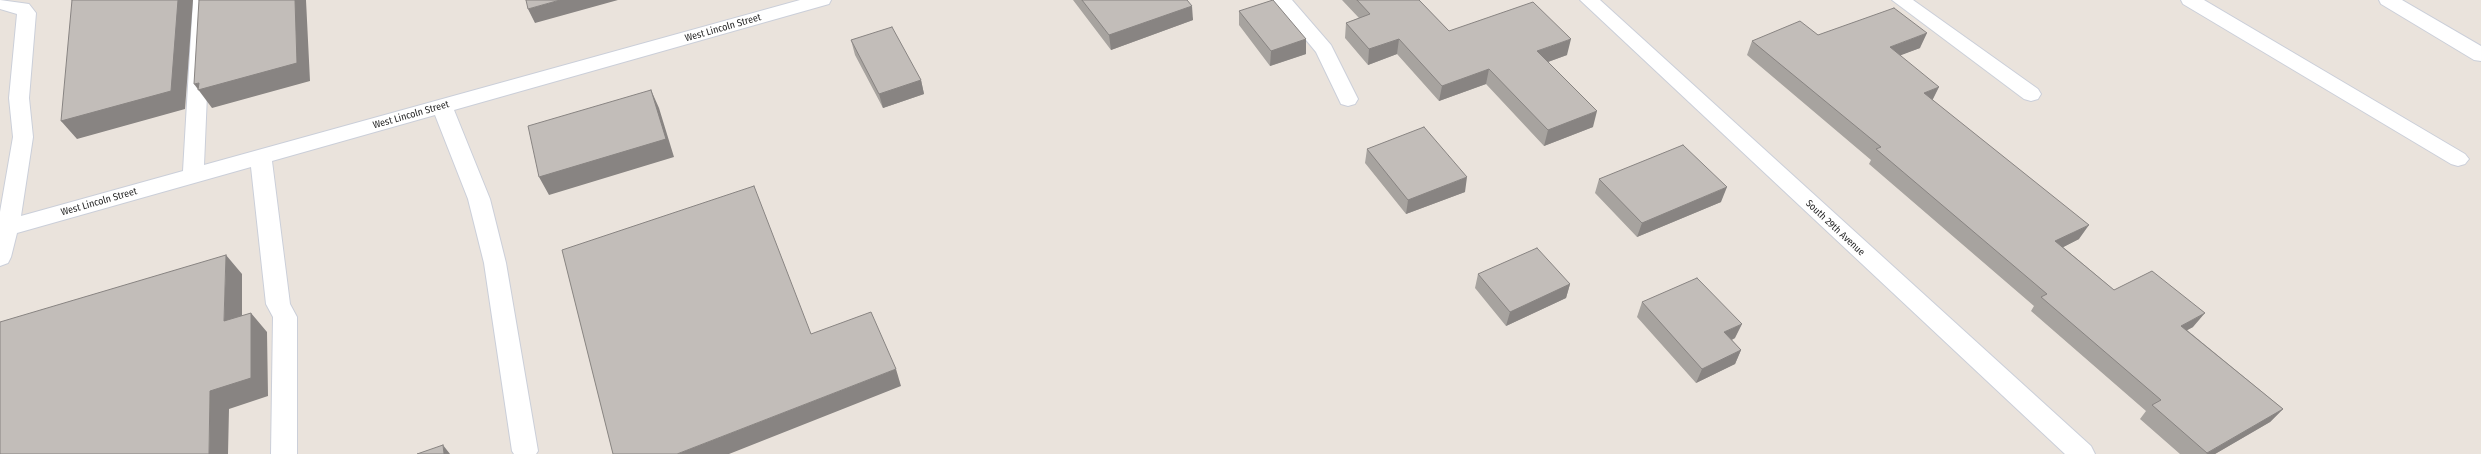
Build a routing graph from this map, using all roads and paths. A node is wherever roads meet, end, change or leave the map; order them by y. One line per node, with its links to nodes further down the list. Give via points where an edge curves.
1 (202, 0): 16 (street)
2 (822, 0): 9 (street, West Lincoln Street)
3 (1282, 0): 12 (street, via 1324,49)
4 (1589, 0): 21 (street, South 29th Avenue)
5 (1901, 0): 11 (street)
6 (2190, 0): 15 (street)
7 (2388, 0): 10 (street)
8 (0, 3): 17 (street, via 22,8 27,13 19,98 22,137)
9 (795, 4): 13 (street, West Lincoln Street)
10 (2481, 55)
11 (2031, 94)
12 (1348, 99)
13 (442, 106): 14 (street, West Lincoln Street); 19 (street, via 479,199 495,263)
14 (262, 157): 16 (street, West Lincoln Street); 20 (street, via 263,190 278,304 285,317)
15 (2458, 160)
16 (193, 176): 17 (street, West Lincoln Street)
17 (4, 229): 18 (street)
18 (0, 257)
19 (525, 451)
20 (284, 454)
21 (2082, 454)

